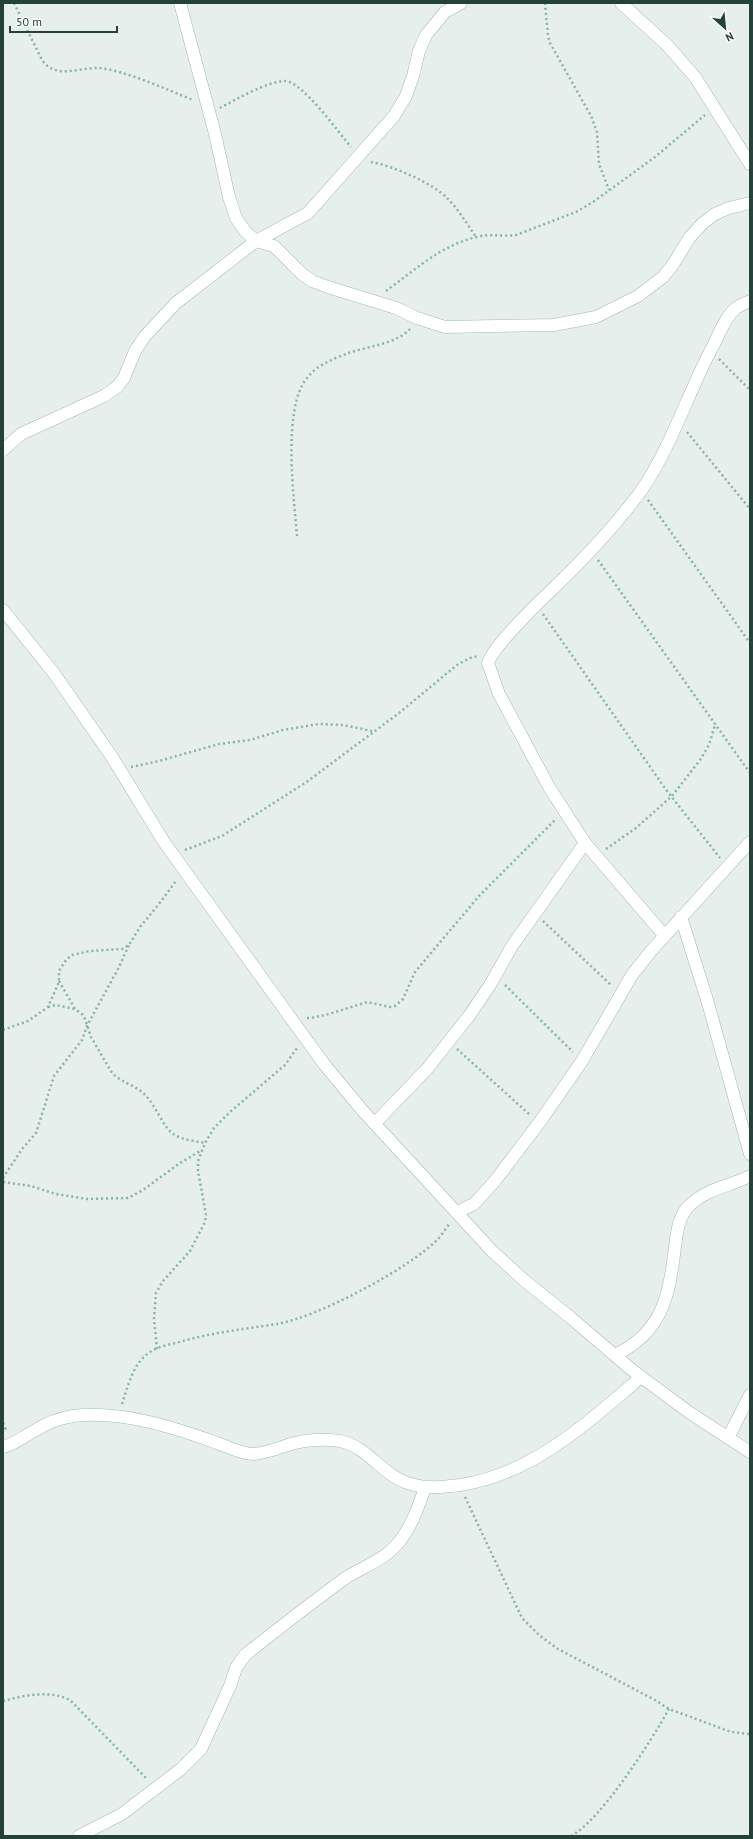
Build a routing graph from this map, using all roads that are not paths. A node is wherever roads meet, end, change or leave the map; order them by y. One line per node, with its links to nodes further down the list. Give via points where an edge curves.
1 (180, 3): 6 (street, via 233,210 245,231)
2 (461, 3): 6 (street, via 445,12 426,35 406,96 394,116 358,158 308,213)
3 (620, 3): 4 (street, via 667,45 695,76)
4 (750, 164)
5 (750, 203): 6 (street, via 729,208 703,223 690,237 663,277 638,296 596,317 554,325 445,327 312,281 274,246)
6 (256, 240): 8 (street, via 176,303 145,336 117,387 104,396 21,434)
7 (750, 301): 11 (street, via 736,308 730,316 710,351 660,459 641,490 618,520 536,605 489,660 488,666 499,694 549,787)
8 (3, 450)
9 (3, 610): 14 (street, via 53,672 184,869 288,1015 324,1064)
10 (750, 842): 12 (street)
11 (585, 843): 13 (street); 14 (street, via 534,913 495,976 449,1042)
12 (681, 917): 13 (street); 15 (street)
13 (664, 936): 17 (street, via 632,975 582,1060 539,1122 479,1199)
14 (375, 1123): 17 (street)
15 (750, 1154)
16 (750, 1176): 18 (street, via 698,1198 684,1211 678,1224 670,1282 661,1314 631,1347)
17 (457, 1212): 18 (street, via 492,1251)
18 (614, 1355): 19 (street)
19 (641, 1377): 21 (street); 24 (street, via 574,1434 513,1470 459,1485)
20 (750, 1394): 21 (street)
21 (728, 1438): 23 (street)
22 (3, 1447): 24 (street, via 58,1420 73,1416 118,1416 142,1420 253,1454 318,1440 353,1444 398,1479)
23 (750, 1452)
24 (425, 1488): 25 (street, via 412,1523 390,1553 346,1578 245,1655 236,1668 201,1749 182,1769 122,1814)
25 (79, 1836)

